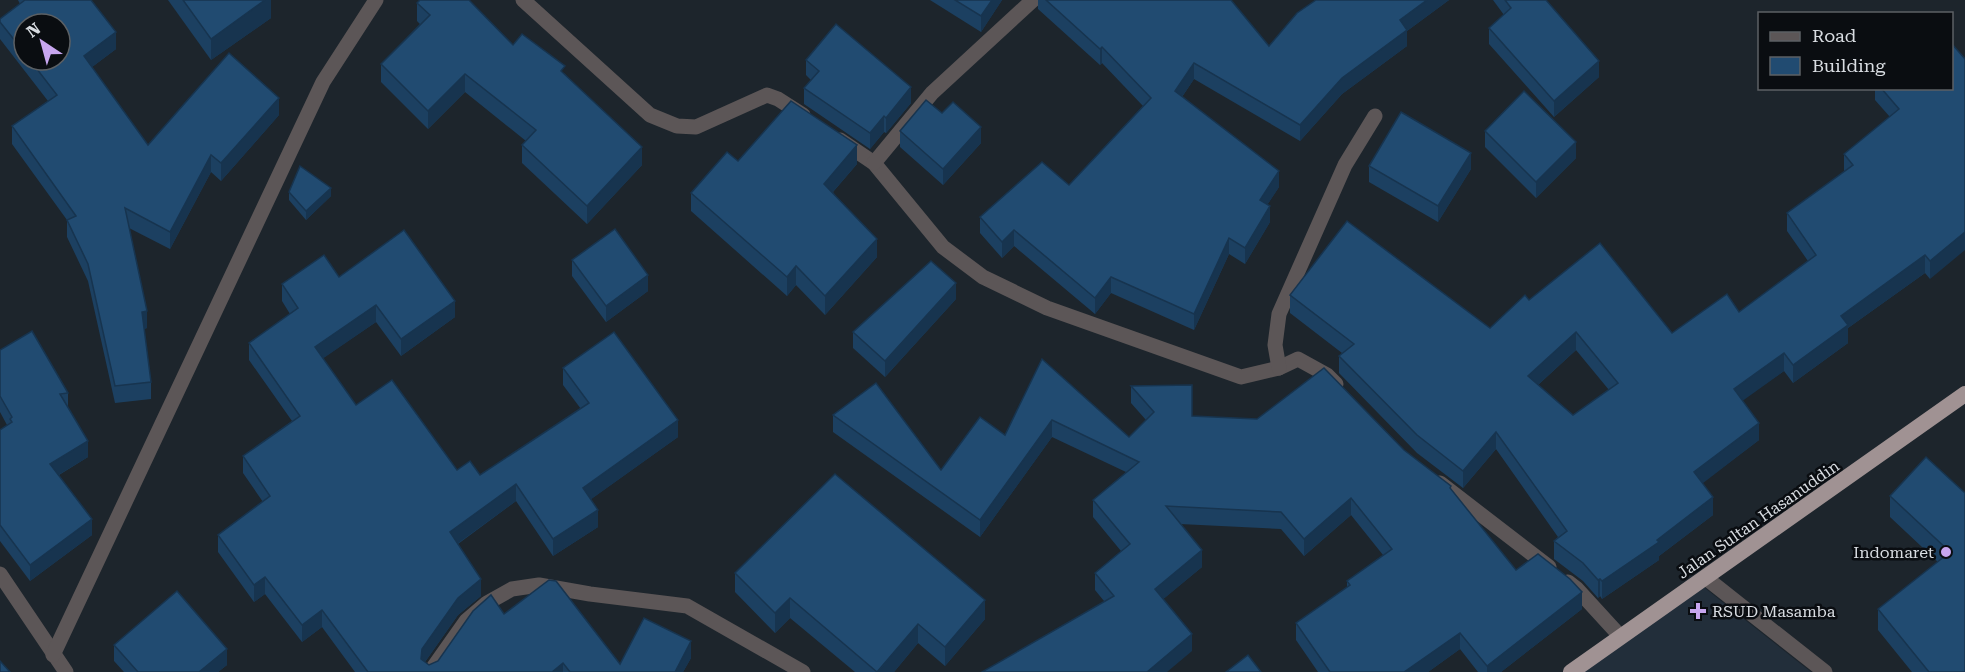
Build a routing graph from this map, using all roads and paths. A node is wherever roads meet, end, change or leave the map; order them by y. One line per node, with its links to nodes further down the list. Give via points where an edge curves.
1 (376, 0): 13 (street, via 323,82)
2 (523, 0): 5 (street, via 650,115 677,126 696,127 767,95)
3 (1033, 0): 5 (street, via 932,93)
4 (1375, 116): 6 (street, via 1345,165 1279,314 1275,345)
5 (874, 163): 6 (street, via 943,247 983,277 1047,308 1241,377)
6 (1279, 368): 7 (street, via 1298,359 1327,375)
7 (1344, 392)
8 (1965, 394): 11 (highway, Jalan Sultan Hasanuddin)
9 (1429, 474): 12 (street, via 1577,589)
10 (0, 574): 13 (street)
11 (1706, 578): 12 (highway, Jalan Sultan Hasanuddin); 18 (street)
12 (1620, 636): 17 (highway, Jalan Sultan Hasanuddin)
13 (53, 655): 14 (street)
14 (66, 672)
15 (430, 672): 16 (street, via 466,621 487,603 512,589 539,585 687,606)
16 (803, 672)
17 (1571, 672)
18 (1825, 672)

